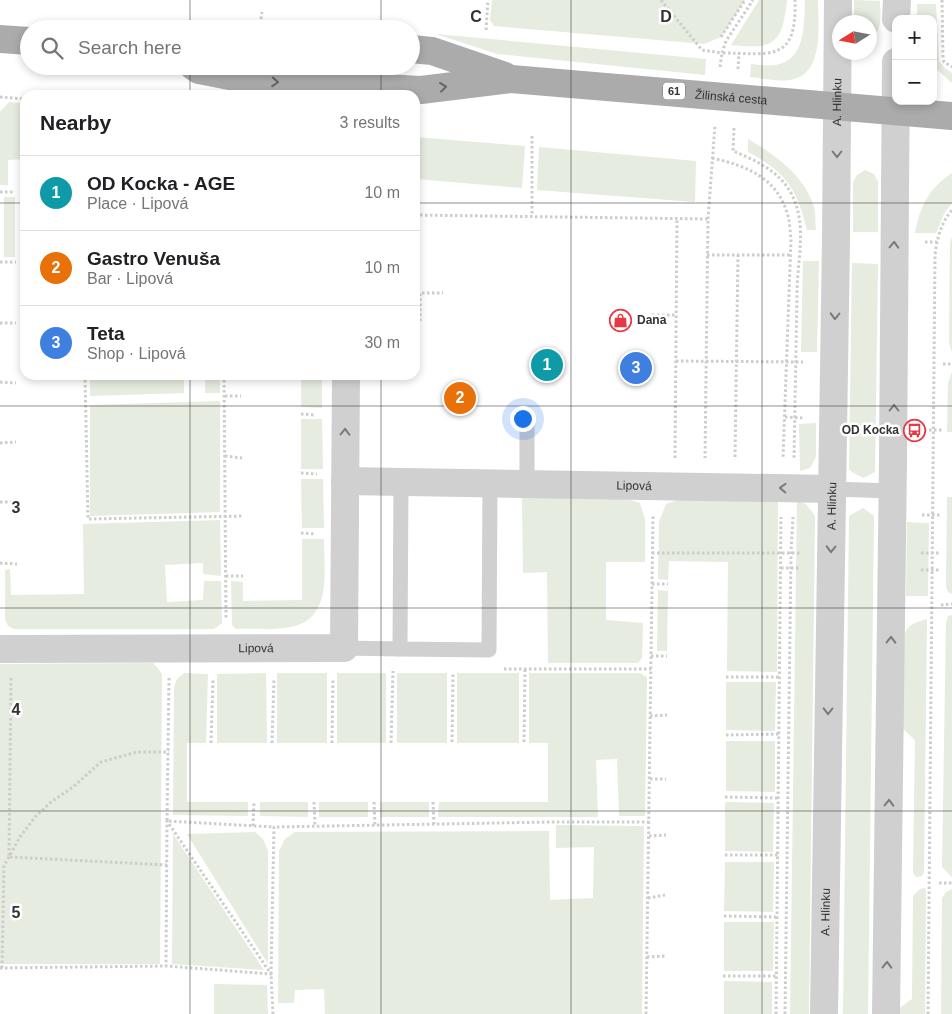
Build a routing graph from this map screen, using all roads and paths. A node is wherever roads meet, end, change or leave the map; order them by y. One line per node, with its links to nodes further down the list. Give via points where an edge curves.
1 (488, 0): 12 (path)
2 (661, 0): 17 (path, via 702,50)
3 (745, 0): 13 (path)
4 (753, 0): 17 (path, via 726,41)
5 (795, 0): 17 (path, via 788,43 779,51 764,55)
6 (838, 0): 26 (street, A. Hlinku)
7 (896, 0): 10 (street)
8 (942, 0): 19 (path, via 943,56 944,62)
9 (262, 12): 11 (path)
10 (896, 15)
11 (261, 19)
12 (486, 30)
13 (721, 38)
14 (0, 39): 15 (main road)
15 (20, 41)
16 (420, 50): 21 (main road, Žilinská cesta / 61)
17 (722, 53): 18 (path)
18 (721, 62)
19 (952, 67)
20 (227, 75): 22 (main road, Žilinská cesta / 61, one-way to 22)
21 (511, 78): 23 (main road, Žilinská cesta / 61, one-way to 21); 26 (main road, Žilinská cesta / 61)
22 (354, 90)
23 (420, 90)
24 (0, 97): 25 (path)
25 (20, 99)
26 (837, 105): 28 (main road, Žilinská cesta / 61); 80 (street, A. Hlinku, one-way to 80)
27 (895, 105): 28 (street)
28 (895, 110): 29 (main road, Žilinská cesta / 61); 81 (street, one-way to 28)
29 (952, 116)
30 (714, 128): 33 (path)
31 (532, 136): 38 (path)
32 (733, 151): 79 (path, via 765,166 779,178 790,192 799,214 802,239)
33 (712, 158): 40 (path); 43 (path, via 738,164 759,174 778,193 788,216)
34 (0, 192): 35 (path)
35 (15, 192)
36 (952, 210): 164 (path, via 944,219 935,255)
37 (420, 215): 38 (path)
38 (532, 216): 39 (path)
39 (677, 218): 40 (path); 50 (path)
40 (708, 219): 41 (path)
41 (707, 254): 42 (path); 55 (path)
42 (738, 255): 43 (path); 56 (path)
43 (790, 255): 57 (path)
44 (0, 262): 45 (path)
45 (16, 262)
46 (420, 293): 51 (path)
47 (420, 293): 48 (path)
48 (443, 293)
49 (652, 315): 50 (path)
50 (677, 316): 54 (path)
51 (420, 321)
52 (0, 323): 53 (path)
53 (16, 323)
54 (676, 361): 55 (path); 76 (path)
55 (707, 361): 56 (path); 77 (path)
56 (736, 362): 57 (path); 78 (path)
57 (787, 362): 79 (path)
58 (944, 364): 59 (path)
59 (952, 364)
60 (85, 380): 84 (path, via 88,518)
61 (224, 380): 65 (path)
62 (346, 380): 72 (street, one-way to 62)
63 (0, 382): 64 (path)
64 (16, 382)
65 (225, 396): 66 (path); 70 (path)
66 (242, 396)
67 (527, 416): 75 (lane)
68 (0, 442): 69 (path)
69 (16, 442)
70 (225, 456): 71 (path); 84 (path)
71 (242, 458)
72 (344, 481): 73 (street, Lipová); 97 (street)
73 (401, 482): 74 (street, Lipová); 99 (lane)
74 (490, 483): 75 (street, Lipová); 99 (lane, via 489,650)
75 (527, 484): 76 (street, Lipová)
76 (664, 486): 77 (street, Lipová); 86 (path)
77 (704, 486): 78 (street, Lipová)
78 (735, 487): 79 (street, Lipová)
79 (788, 488): 80 (street, Lipová); 87 (path); 161 (path, via 793,541)
80 (832, 489): 81 (lane); 162 (street, A. Hlinku, one-way to 162)
81 (892, 491): 163 (street, one-way to 81)
82 (0, 502): 83 (path)
83 (17, 502)
84 (226, 516): 85 (path); 90 (path)
85 (243, 516)
86 (652, 553): 87 (path); 92 (path)
87 (781, 553): 111 (path)
88 (0, 563): 89 (path)
89 (17, 564)
90 (226, 576): 91 (path); 96 (path)
91 (243, 576)
92 (652, 584): 93 (path); 100 (path)
93 (668, 584)
94 (952, 604): 95 (path)
95 (941, 605)
96 (226, 622)
97 (344, 648): 98 (street, Lipová); 99 (lane)
98 (5, 649): 143 (path, via 11,732)
99 (400, 650)
100 (651, 656): 101 (path); 107 (path)
101 (667, 656)
102 (170, 668): 123 (path)
103 (393, 668): 122 (path)
104 (452, 668): 118 (path)
105 (498, 668): 106 (path)
106 (525, 669): 107 (path); 119 (path)
107 (651, 669): 114 (path)
108 (274, 677): 121 (path)
109 (333, 677): 117 (path)
110 (726, 677): 111 (path)
111 (780, 677): 115 (path)
112 (213, 678): 120 (path)
113 (667, 715): 114 (path)
114 (650, 716): 124 (path)
115 (779, 734): 116 (path); 127 (path)
116 (726, 735)
117 (332, 742)
118 (452, 742)
119 (524, 742)
120 (212, 743)
121 (272, 743)
122 (391, 743)
123 (169, 752): 132 (path); 143 (path, via 137,752 100,762 35,817)
124 (650, 779): 125 (path); 133 (path)
125 (666, 779)
126 (725, 797): 127 (path)
127 (778, 798): 142 (path)
128 (254, 802): 136 (path)
129 (314, 802): 137 (path)
130 (374, 802): 135 (path)
131 (433, 802): 134 (path)
132 (168, 821): 136 (path); 144 (path); 155 (path)
133 (649, 822): 134 (path); 140 (path)
134 (434, 824): 135 (path)
135 (375, 825): 137 (path)
136 (254, 826): 138 (path)
137 (315, 826): 138 (path)
138 (274, 827): 155 (path)
139 (666, 835): 140 (path)
140 (649, 836): 148 (path)
141 (725, 855): 142 (path)
142 (778, 856): 150 (path)
143 (9, 857): 144 (path); 154 (path, via 4,866)
144 (167, 865): 153 (path)
145 (939, 883): 146 (path)
146 (952, 884)
147 (665, 895): 148 (path)
148 (648, 898): 151 (path)
149 (724, 916): 150 (path)
150 (778, 917): 157 (path)
151 (648, 956): 152 (path); 159 (path)
152 (665, 956)
153 (166, 966): 154 (path); 155 (path)
154 (1, 968)
155 (271, 974): 158 (path)
156 (723, 976): 157 (path)
157 (777, 976): 160 (path)
158 (273, 1014)
159 (646, 1014)
160 (776, 1014)
161 (785, 1014)
162 (824, 1014)
163 (886, 1014)
164 (928, 1014)

